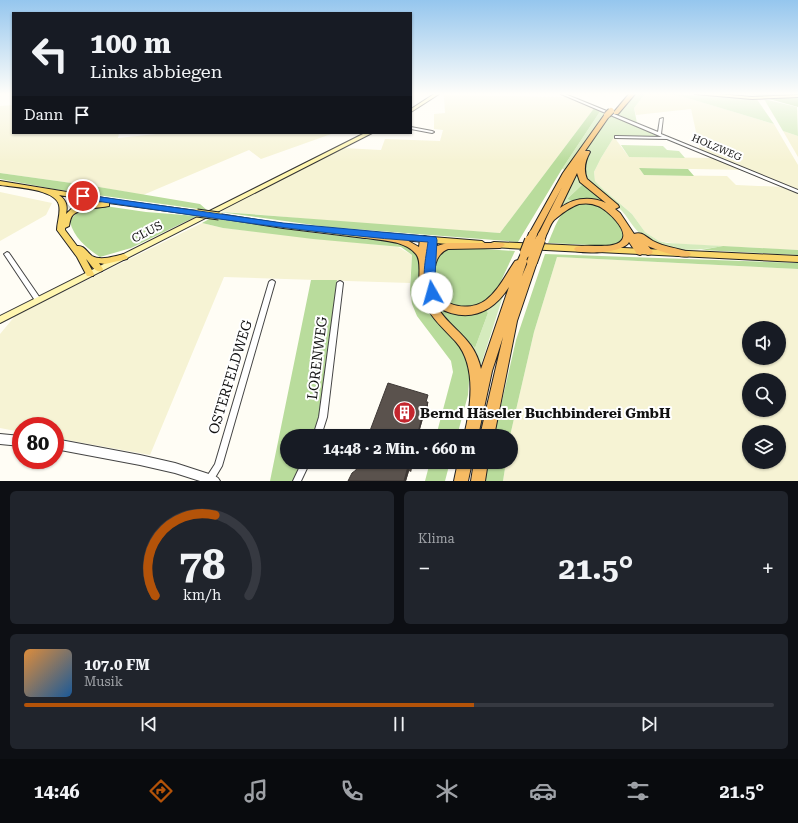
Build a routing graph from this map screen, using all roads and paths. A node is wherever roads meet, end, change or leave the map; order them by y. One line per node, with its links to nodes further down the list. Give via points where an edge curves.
1 (609, 116): 11 (highway)
2 (609, 116): 21 (highway, via 588,139 561,181)
3 (616, 116): 8 (street, HOLZWEG)
4 (662, 119): 8 (street)
5 (412, 128): 6 (street)
6 (432, 132)
7 (367, 134): 28 (main road, CLUS)
8 (659, 134): 10 (street, HOLZWEG)
9 (616, 137): 10 (street)
10 (670, 138): 14 (street, HOLZWEG)
11 (583, 158): 18 (highway, via 559,198); 19 (highway, via 583,180 620,212)
12 (0, 183): 13 (main road)
13 (50, 191): 15 (main road); 17 (main road, via 62,199)
14 (798, 192)
15 (86, 197): 16 (main road); 17 (main road)
16 (122, 203): 17 (main road, via 92,205); 20 (main road, bridge)
17 (65, 215): 30 (main road, via 66,233); 34 (main road, via 61,218 61,230)
18 (548, 224): 19 (highway, via 565,206 580,201 607,207); 21 (highway)
19 (629, 227): 24 (highway, via 628,240 621,246); 25 (highway); 27 (highway, via 653,244)
20 (359, 234): 22 (main road); 32 (highway, via 405,242 419,251)
21 (538, 234): 29 (highway, bridge)
22 (428, 239): 23 (main road); 32 (highway)
23 (500, 245): 24 (main road); 32 (highway, via 447,246 439,249)
24 (579, 249): 25 (main road)
25 (644, 252): 27 (main road)
26 (7, 254): 37 (street)
27 (686, 254): 31 (main road)
28 (124, 257): 30 (main road, via 105,261); 33 (main road, CLUS)
29 (525, 259): 32 (highway, via 492,302 482,308 468,311 451,309 432,293); 39 (highway, via 486,371); 42 (highway)
30 (91, 260): 33 (main road)
31 (798, 260)
32 (427, 261): 39 (highway, via 425,291 428,301 471,355 475,377)
33 (99, 269): 34 (main road, CLUS)
34 (90, 274): 37 (main road, CLUS)
35 (272, 282): 49 (street, OSTERFELDWEG, via 218,466)
36 (340, 283): 40 (street, LORENWEG, via 323,417)
37 (38, 300): 38 (main road, CLUS)
38 (0, 320)
39 (475, 416): 41 (highway)
40 (319, 429)
41 (472, 429)
42 (488, 429)
43 (0, 438): 44 (street)
44 (12, 440)
45 (64, 446): 49 (street, via 140,460)
46 (303, 469): 50 (street)
47 (464, 469): 51 (highway)
48 (481, 469): 52 (highway)
49 (211, 480)
50 (297, 481)
51 (461, 481)
52 (478, 481)

